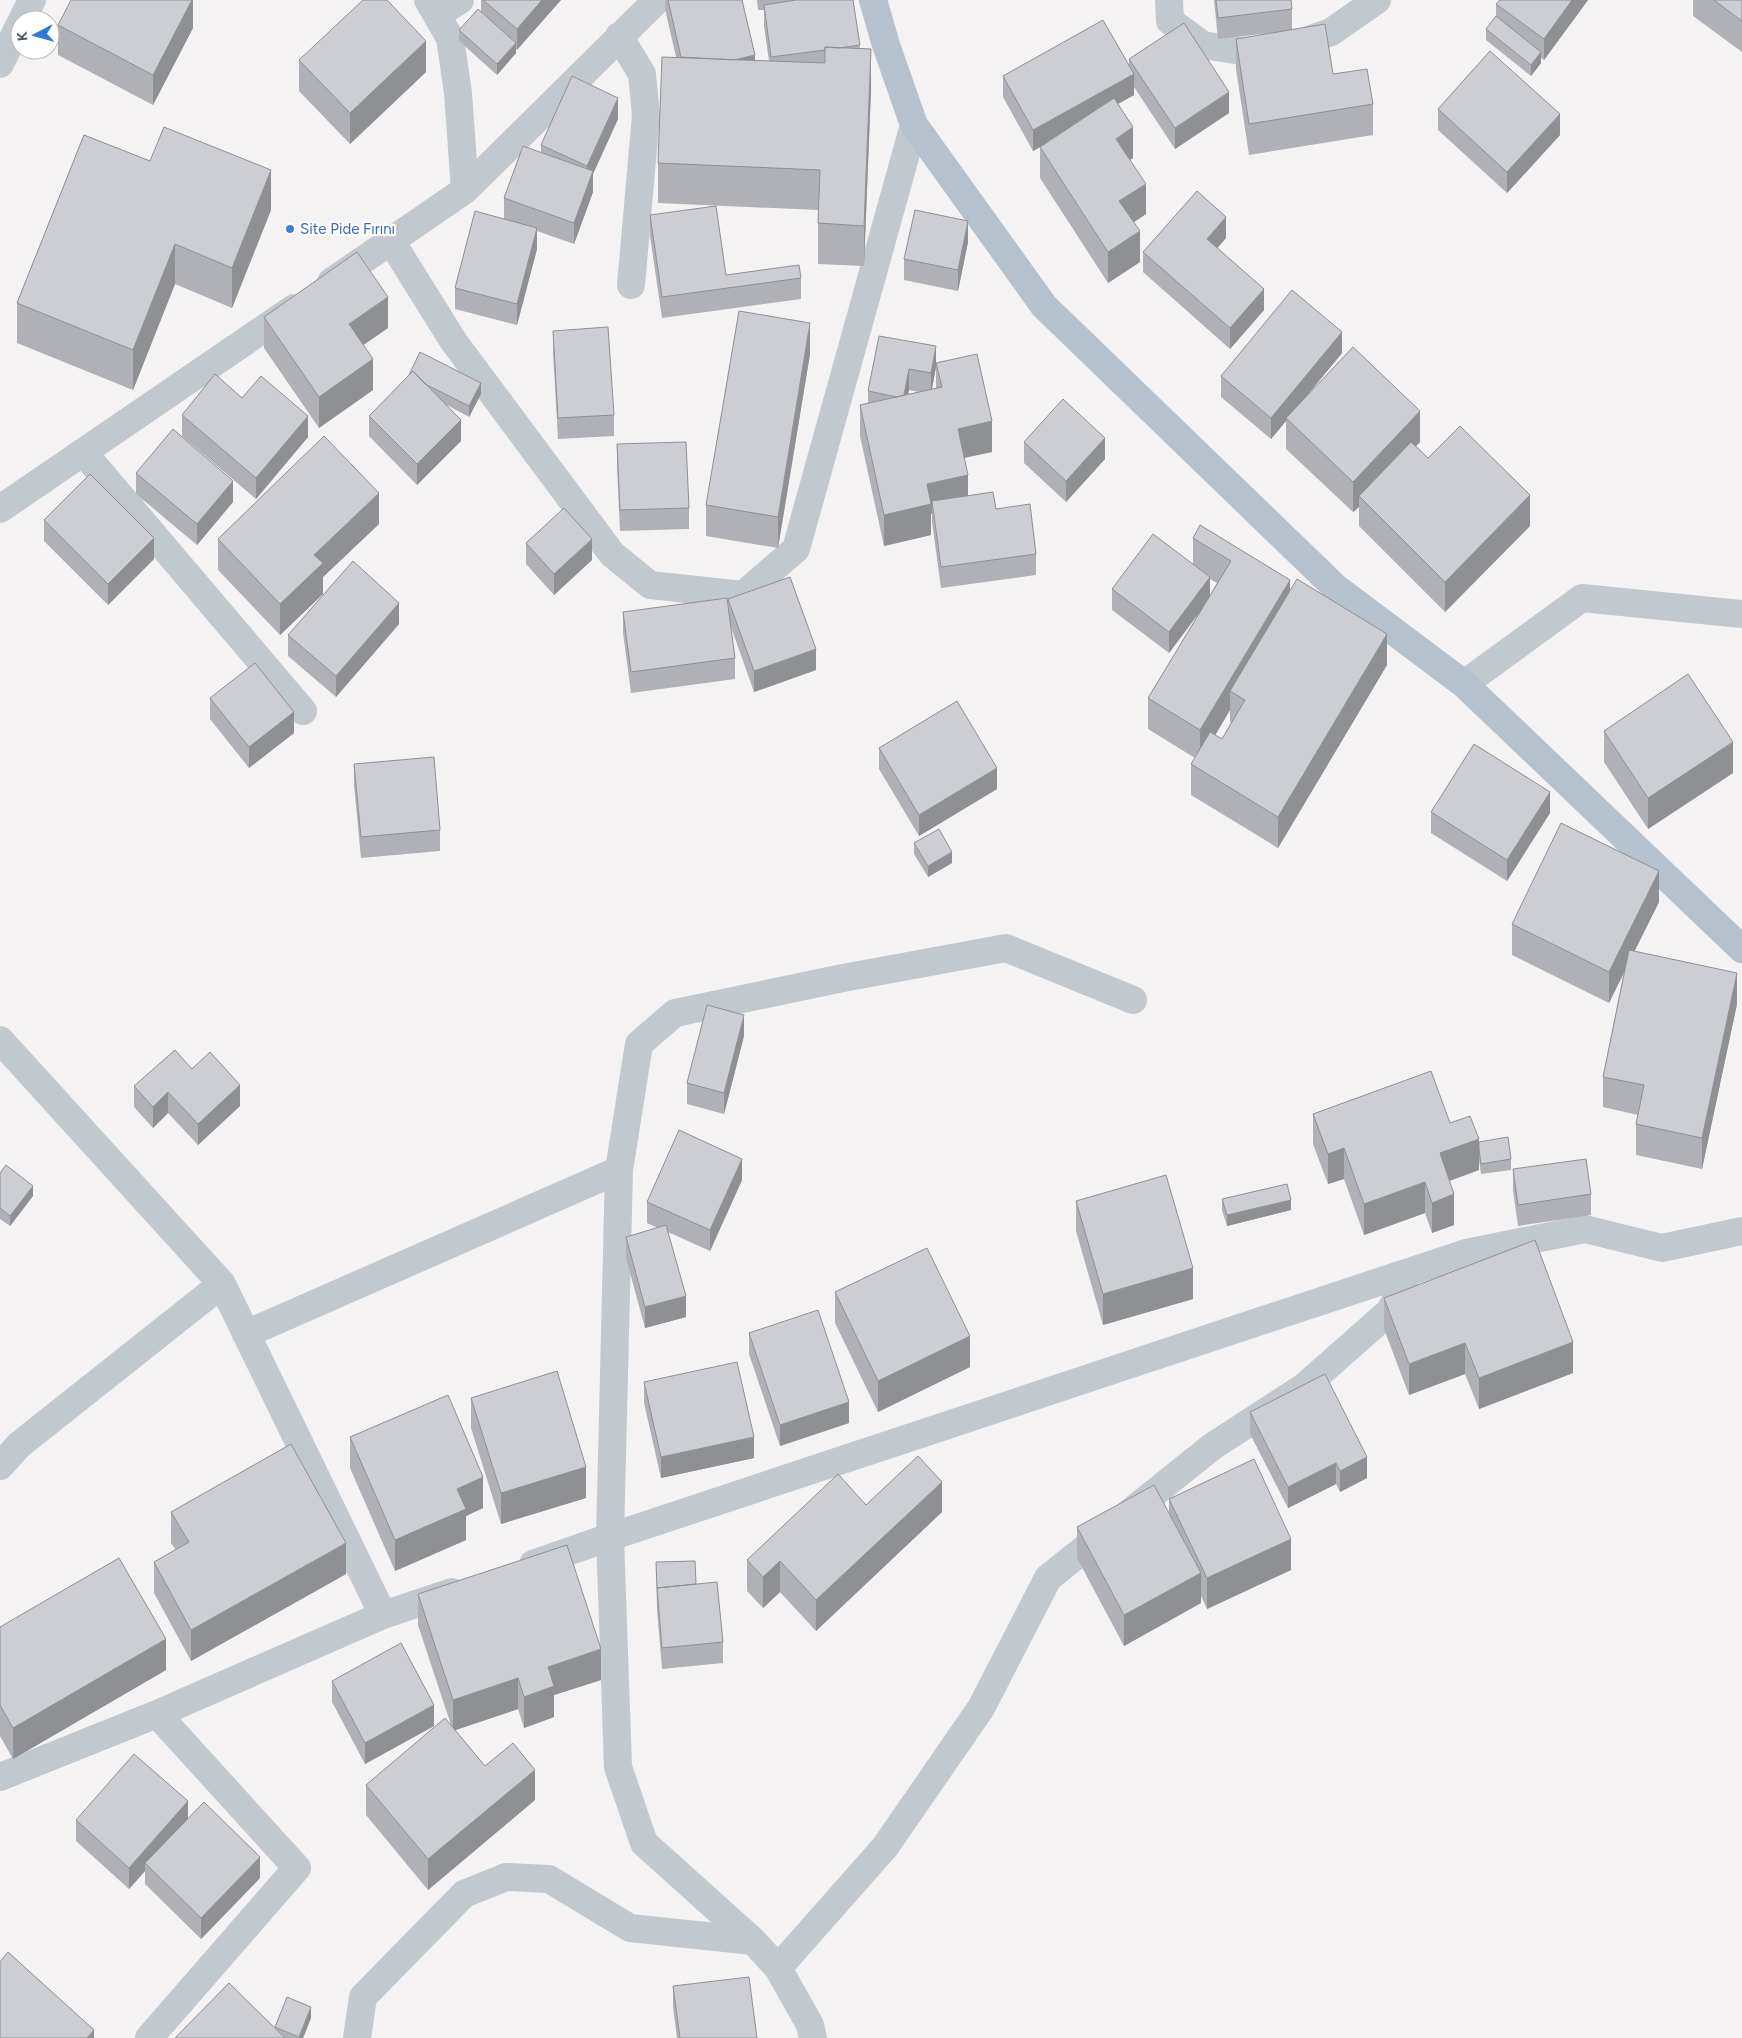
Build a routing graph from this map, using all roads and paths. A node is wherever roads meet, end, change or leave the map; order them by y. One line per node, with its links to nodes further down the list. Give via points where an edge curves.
1 (460, 0): 6 (street)
2 (656, 0): 7 (street)
3 (873, 0): 10 (main road)
4 (1169, 0): 5 (street, via 1170,21 1203,45 1241,51 1286,48 1331,32)
5 (1377, 0)
6 (432, 8): 11 (street, via 450,38 458,93)
7 (619, 36): 11 (street); 13 (street, via 642,74 646,115)
8 (10, 44): 9 (street)
9 (0, 64)
10 (914, 125): 12 (street, via 796,550 743,596 650,585 612,554 454,342); 17 (main road, via 1044,306 1336,588)
11 (465, 190): 12 (street)
12 (391, 241): 14 (street)
13 (631, 285)
14 (83, 452): 15 (street); 18 (street)
15 (0, 509)
16 (1742, 614): 17 (street, via 1582,598)
17 (1464, 684): 19 (main road)
18 (303, 711)
19 (1742, 949)
20 (1133, 1000): 22 (street, via 1006,948 675,1013 640,1044)
21 (0, 1040): 25 (street)
22 (619, 1170): 26 (street); 28 (street)
23 (1742, 1231): 24 (street, via 1662,1248 1585,1229 1466,1253)
24 (1413, 1270): 28 (street); 35 (street, via 1390,1312 1304,1387 1213,1446 1048,1578 981,1708 885,1847)
25 (222, 1284): 26 (street); 27 (street, via 19,1445)
26 (246, 1334): 31 (street)
27 (0, 1466)
28 (610, 1537): 29 (street); 34 (street, via 618,1767 644,1843)
29 (506, 1573)
30 (478, 1583): 31 (street)
31 (383, 1615): 32 (street)
32 (157, 1714): 33 (street); 36 (street, via 298,1868)
33 (0, 1777)
34 (753, 1941): 35 (street); 37 (street, via 630,1928 549,1879 506,1878 464,1894 363,1997)
35 (778, 1968): 38 (street, via 810,2025)
36 (150, 2038)
37 (356, 2038)
38 (813, 2038)

